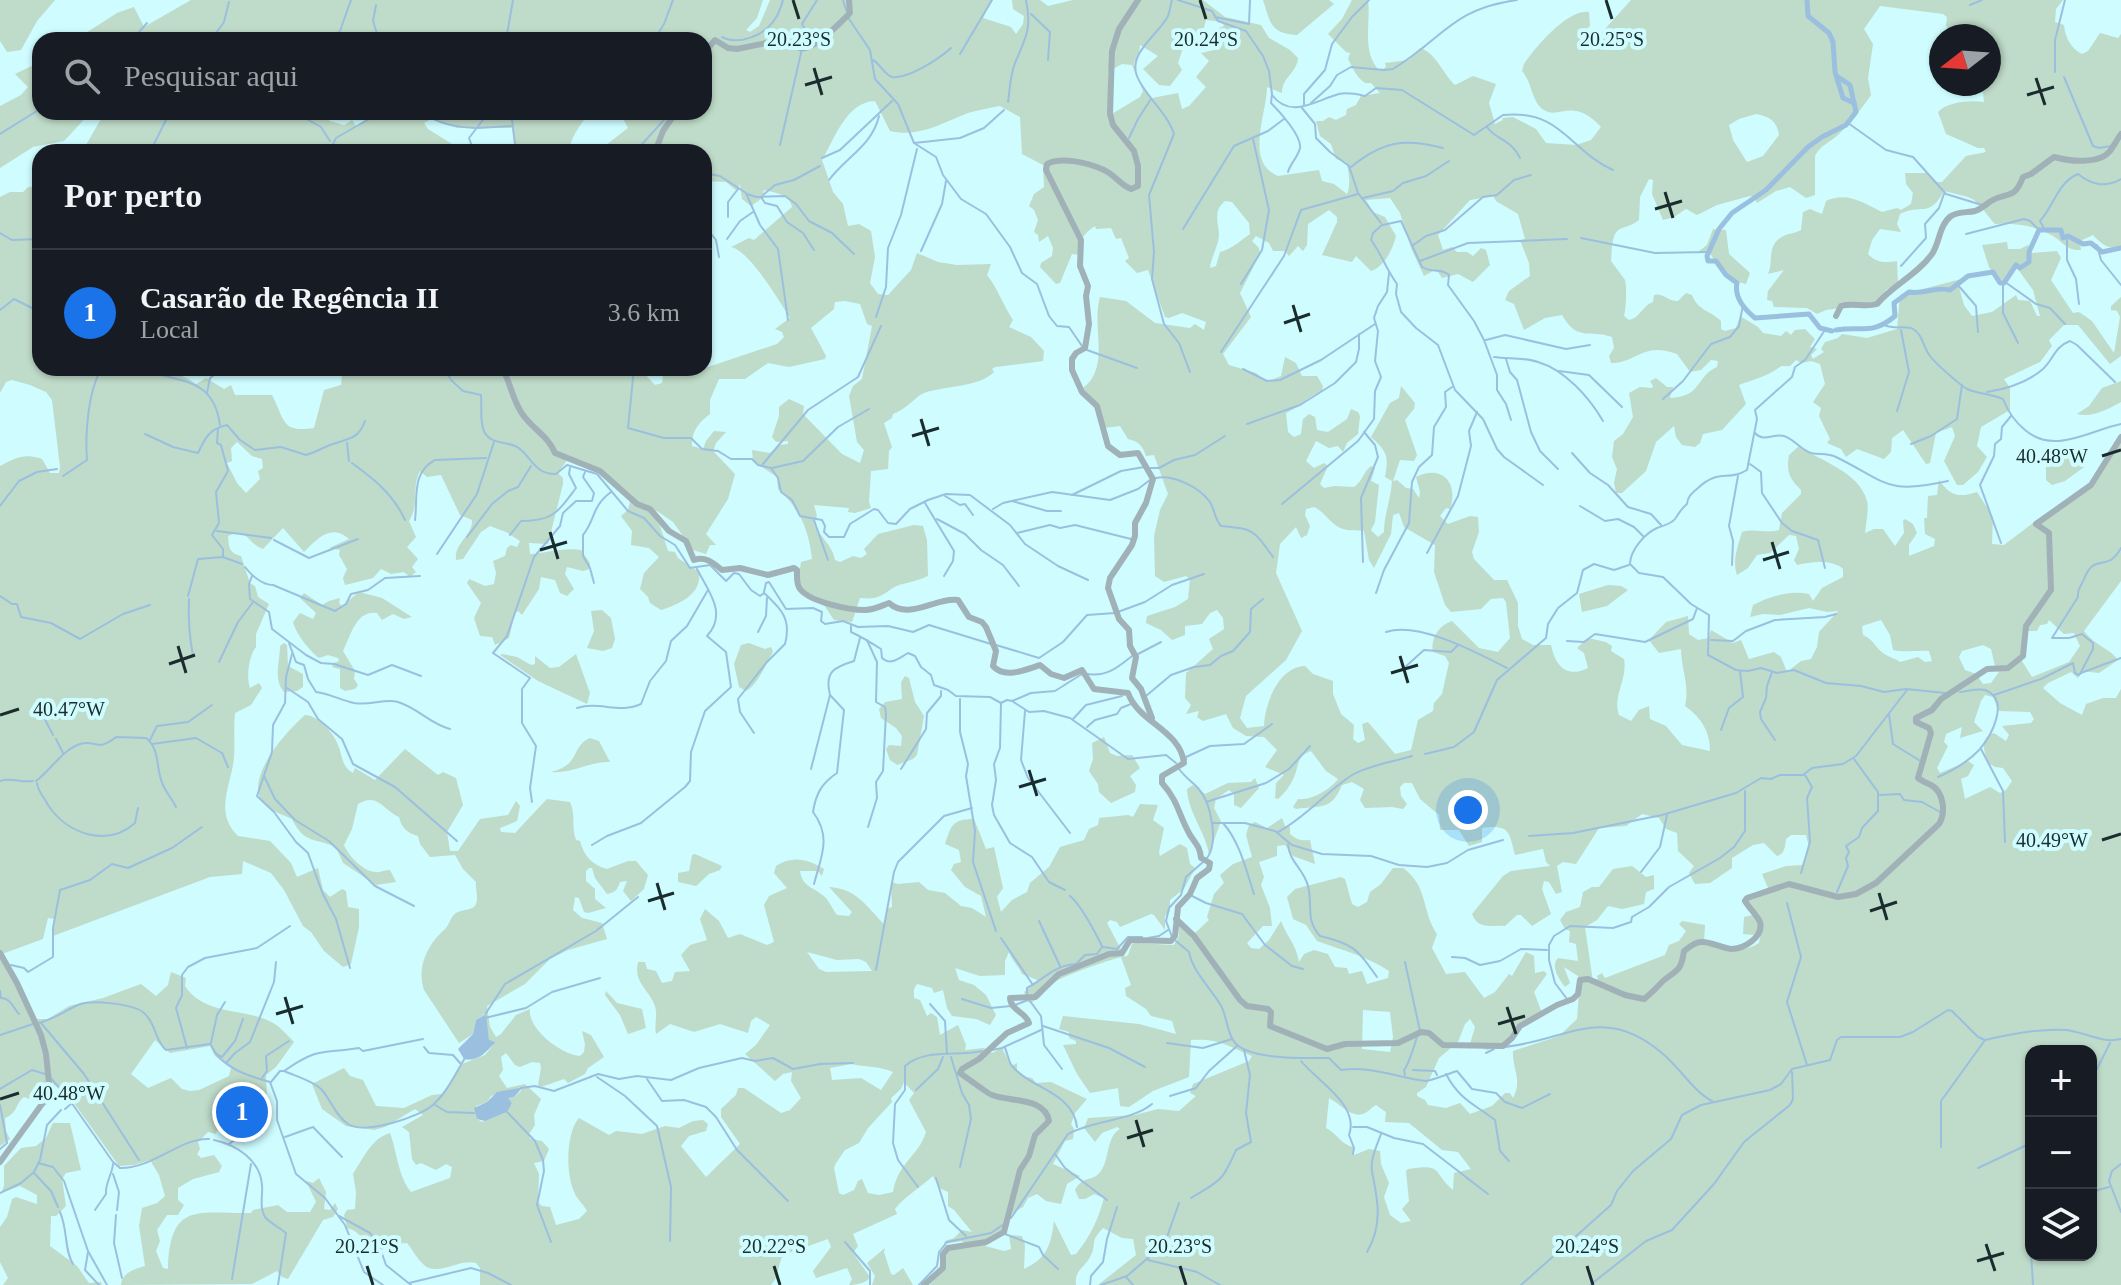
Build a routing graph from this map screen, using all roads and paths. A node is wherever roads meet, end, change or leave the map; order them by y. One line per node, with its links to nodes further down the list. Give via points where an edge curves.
1 (849, 0): 3 (street, via 850,13 804,48 781,40 737,49 715,40)
2 (1138, 0): 10 (street, via 1112,51 1110,114 1134,151 1138,186 1122,186 1106,171 1065,159 1047,164 1046,170 1081,240 1080,266 1088,286 1085,348 1072,359 1072,370 1082,392 1097,406 1108,446 1120,455 1138,453 1153,479 1132,545 1108,588 1119,619 1129,630 1135,653 1132,678)
3 (712, 44)
4 (671, 120): 6 (street)
5 (2121, 134): 7 (street, via 2101,158 2054,157 2023,177 2009,197 1948,218 1934,252 1916,272 1877,304 1848,303)
6 (658, 144)
7 (1836, 316)
8 (505, 376): 10 (street, via 518,408 549,438 555,453 600,471 650,509 686,541 694,560 710,561 722,570 768,575 794,568 802,591 827,604 862,610 887,603 904,611 960,601 969,617 986,627 998,672 1040,665 1064,678 1081,670 1094,689 1128,693)
9 (2121, 437): 11 (street, via 2091,485 2036,524 2049,533 2052,581 2026,626 2023,656 2008,668 1987,669 1916,718 1931,733 1918,776 1940,797 1944,815 1939,824 1876,883 1856,894 1838,897 1785,884 1746,899 1760,927 1743,946 1696,943 1684,951 1677,973 1644,999 1580,980 1573,999 1520,1026 1503,1046 1443,1045 1421,1032 1398,1043 1327,1049 1278,1031 1270,1026 1271,1012 1240,1000)
10 (1153, 722): 11 (street, via 1176,741 1185,759 1161,781 1177,800 1201,858 1210,866 1178,907)
11 (1176, 919): 14 (street, via 1171,941 1130,940 1120,953 1055,976 1035,997 1010,998 1029,1023 1007,1033 960,1073 991,1095 1040,1107 1049,1121 1035,1135 1020,1170 1004,1232 986,1242 948,1248 943,1268)
12 (0, 953): 13 (street, via 39,1030 50,1093)
13 (0, 1162)
14 (924, 1285)

